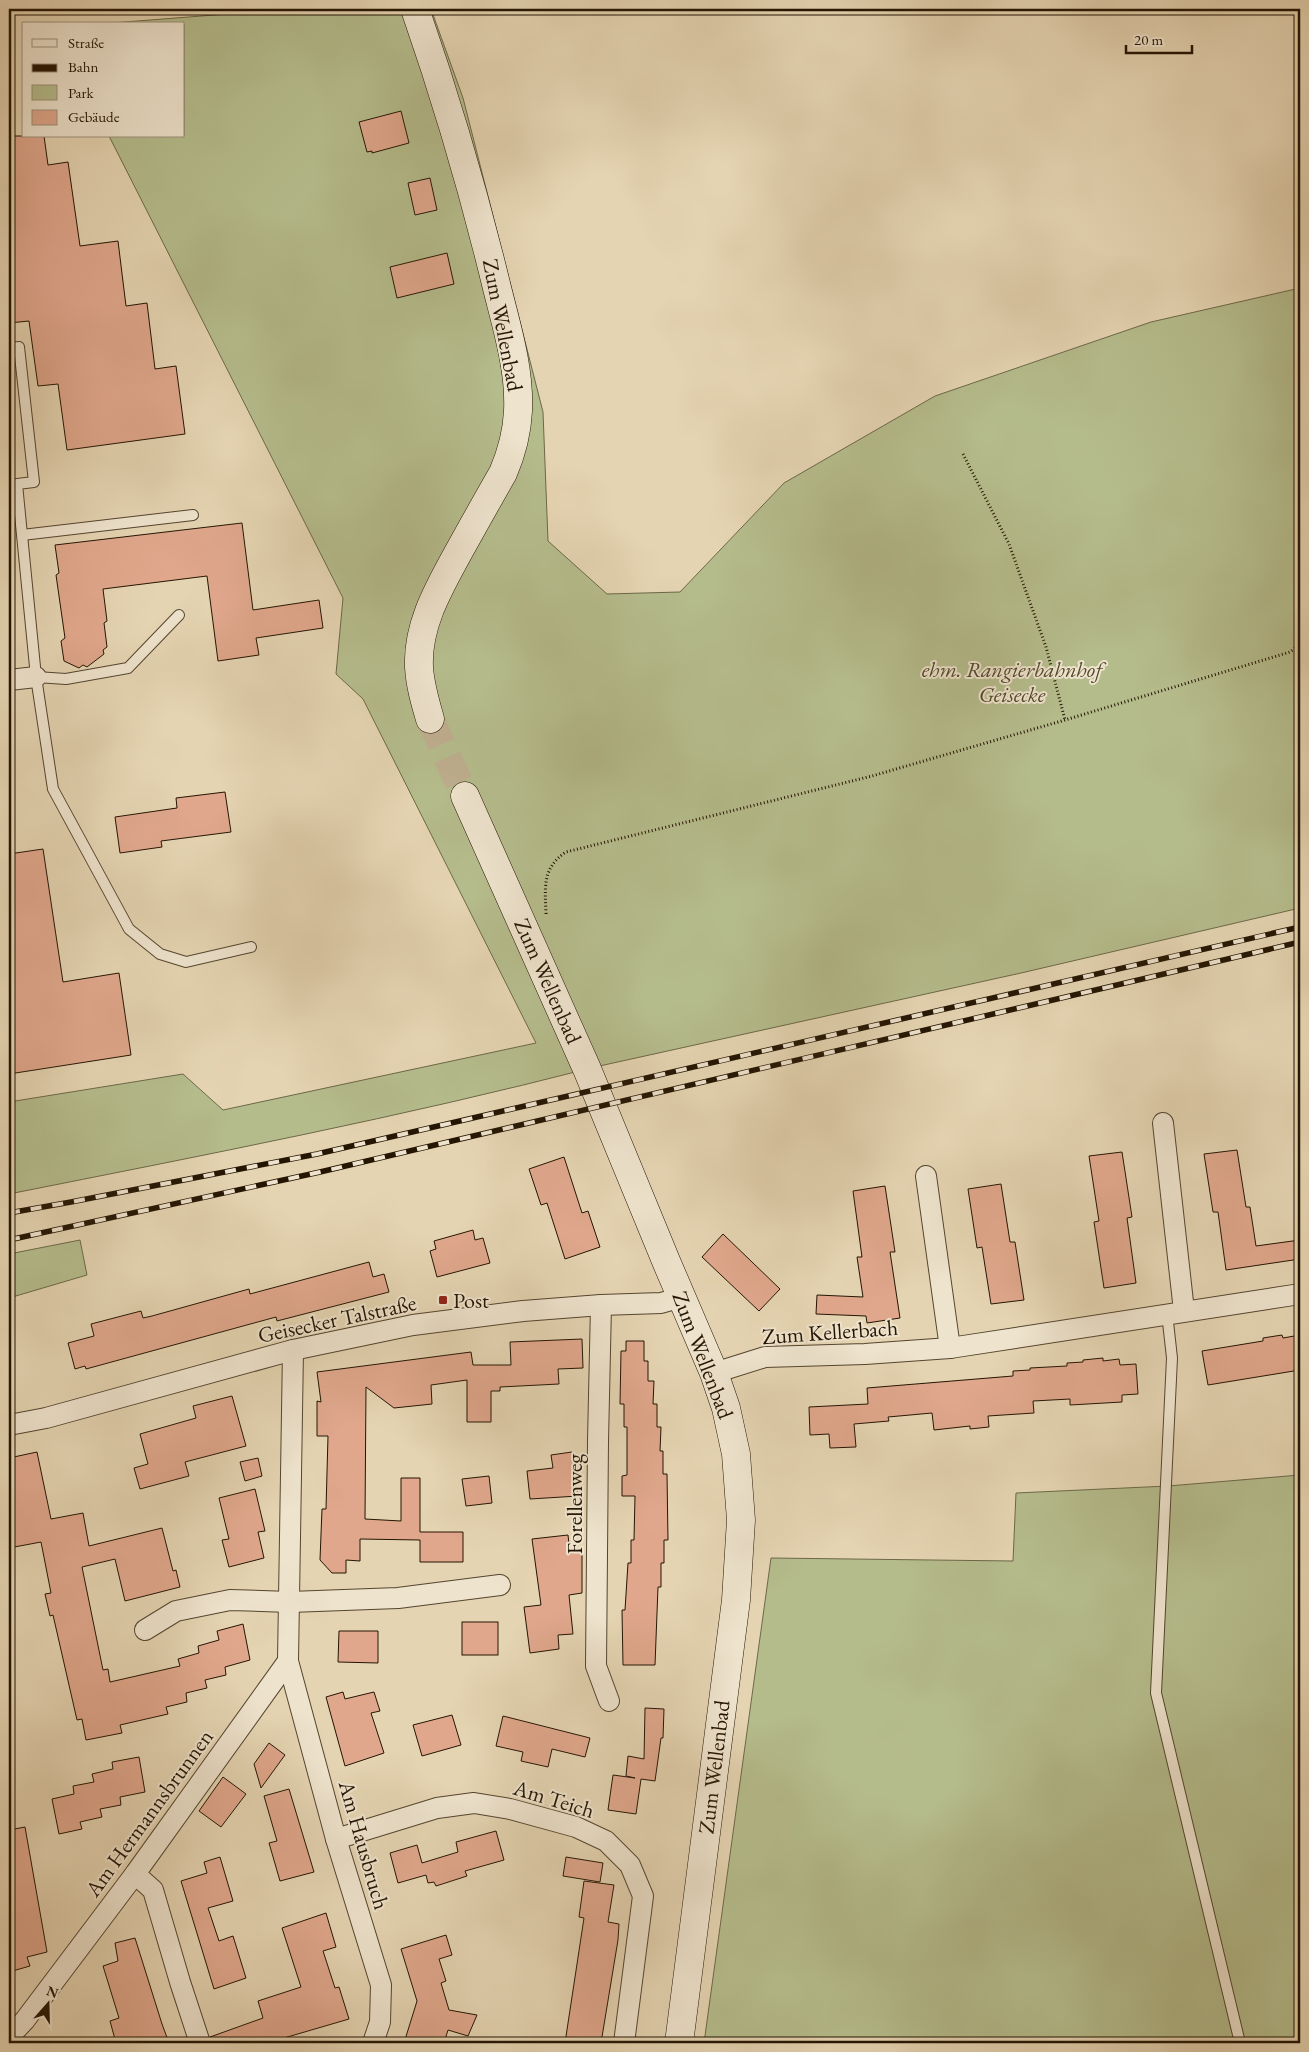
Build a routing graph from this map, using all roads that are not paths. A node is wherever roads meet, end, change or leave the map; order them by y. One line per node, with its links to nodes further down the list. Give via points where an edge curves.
1 (415, 9): 8 (main road, Zum Wellenbad, via 444,92 481,222 508,334 517,381 518,410 516,434 508,460 425,622 419,666)
2 (9, 348): 4 (lane, via 19,347 34,482 17,484)
3 (193, 515): 4 (lane)
4 (22, 535): 6 (lane)
5 (179, 616): 6 (lane, via 128,668 66,679)
6 (36, 677): 7 (street); 10 (lane, via 53,789 129,929 160,954 186,962)
7 (9, 680)
8 (430, 719)
9 (465, 796): 14 (main road, Zum Wellenbad, via 587,1069)
10 (251, 947)
11 (1163, 1123): 16 (street)
12 (926, 1176): 17 (street)
13 (1300, 1294): 16 (street, Zum Kellerbach)
14 (682, 1297): 15 (street, Geisecker Talstraße, via 642,1305); 19 (main road, Zum Wellenbad)
15 (601, 1305): 18 (street, Geisecker Talstraße, via 442,1321); 25 (street, Forellenweg, via 596,1666)
16 (1176, 1312): 17 (street, Zum Kellerbach); 33 (lane, via 1156,1693)
17 (950, 1348): 19 (street, Zum Kellerbach, via 766,1357)
18 (293, 1350): 20 (street, Geisecker Talstraße); 22 (street)
19 (714, 1373): 32 (main road, Zum Wellenbad, via 736,1454 741,1520 736,1600)
20 (9, 1425)
21 (500, 1584): 22 (street, via 398,1598)
22 (290, 1602): 23 (street, via 230,1600 176,1611); 24 (street)
23 (145, 1630)
24 (288, 1661): 26 (street, Am Hausbruch); 27 (street, Am Hermannsbrunnen)
25 (609, 1701)
26 (336, 1839): 30 (street, Am Hausbruch, via 381,1985 380,2022); 31 (street, Am Teich, via 437,1808 474,1803 576,1827 606,1841 630,1865 643,1896)
27 (135, 1874): 28 (street, Am Hermannsbrunnen); 29 (street, via 153,1890)
28 (9, 2037)
29 (200, 2043)
30 (373, 2043)
31 (624, 2043)
32 (679, 2043)
33 (1240, 2043)

